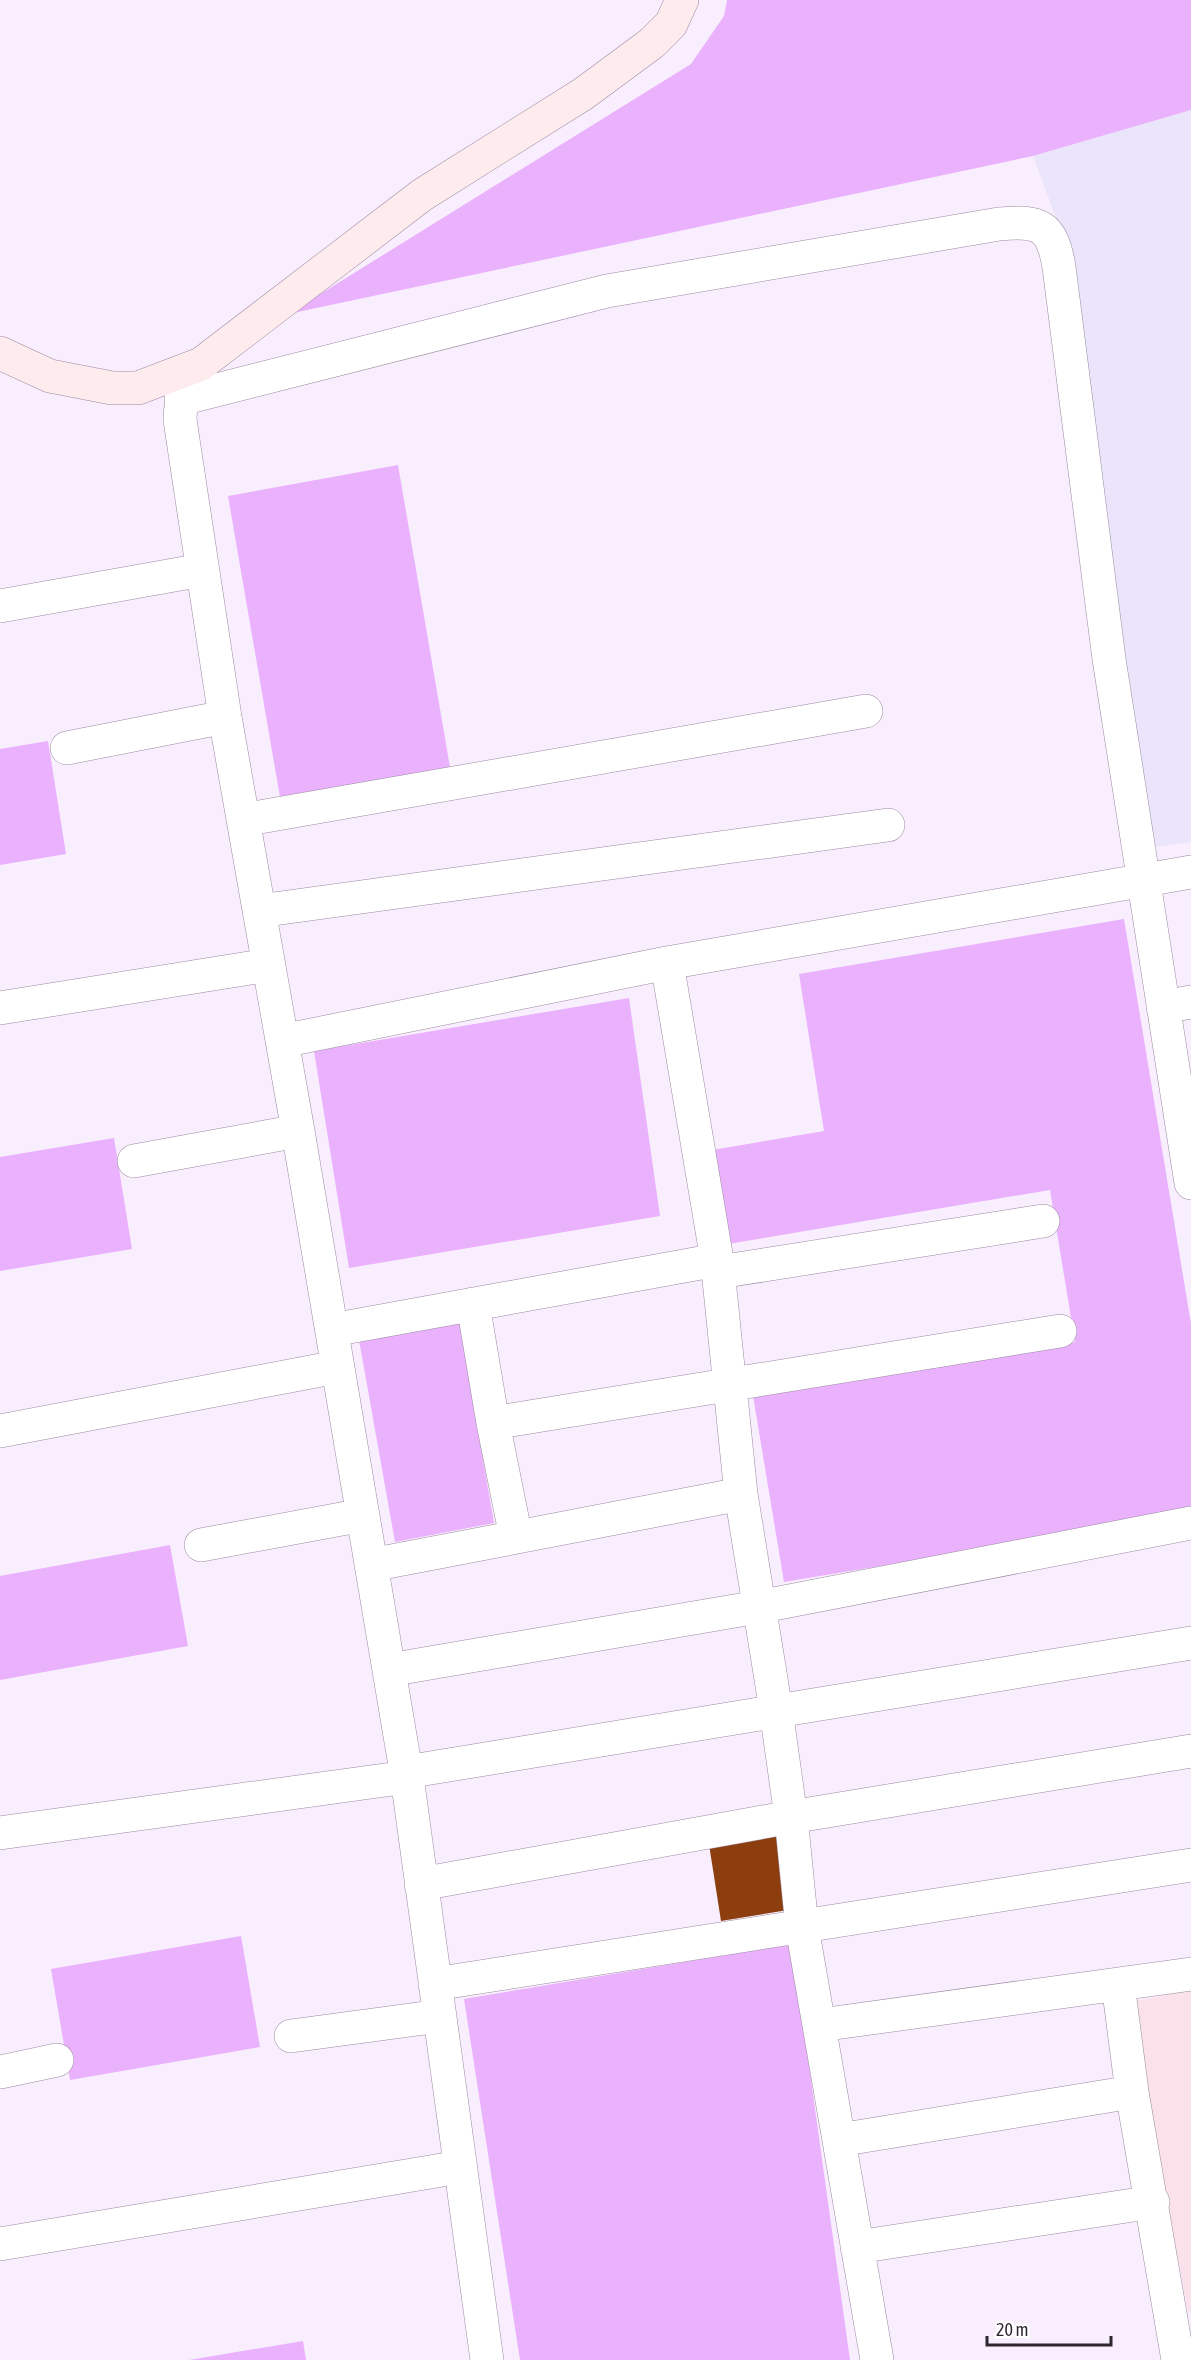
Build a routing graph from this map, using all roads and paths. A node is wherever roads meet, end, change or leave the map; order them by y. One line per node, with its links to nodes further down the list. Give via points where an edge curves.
1 (682, 0): 3 (street, via 671,24 652,43 583,94 422,195)
2 (0, 353): 3 (street, via 50,376 112,388 138,388)
3 (201, 364): 4 (street, via 187,381)
4 (181, 399): 5 (street, via 180,420); 13 (street, via 607,291 999,224 1040,226 1051,236 1057,256)
5 (202, 570): 6 (street); 8 (street)
6 (0, 606)
7 (866, 711): 10 (street)
8 (225, 717): 9 (street); 10 (street)
9 (67, 748)
10 (243, 820): 14 (street)
11 (888, 825): 14 (street)
12 (1191, 872): 13 (street)
13 (1143, 879): 15 (street); 17 (street)
14 (259, 910): 16 (street)
15 (667, 963): 19 (street); 25 (street)
16 (268, 965): 18 (street); 19 (street)
17 (1177, 1004): 20 (street)
18 (0, 1008)
19 (282, 1041): 21 (street)
20 (1185, 1118): 23 (street)
21 (298, 1131): 22 (street); 27 (street)
22 (134, 1161)
23 (1191, 1183)
24 (1043, 1221): 25 (street)
25 (718, 1266): 26 (street); 30 (street)
26 (473, 1304): 27 (street); 31 (street)
27 (332, 1330): 29 (street)
28 (1060, 1331): 30 (street)
29 (337, 1367): 32 (street); 34 (street)
30 (730, 1383): 31 (street); 33 (street)
31 (493, 1423): 36 (street)
32 (0, 1431)
33 (741, 1494): 36 (street); 39 (street)
34 (363, 1515): 37 (street); 38 (street)
35 (1191, 1523): 39 (street)
36 (516, 1537): 38 (street)
37 (201, 1545)
38 (371, 1564): 41 (street)
39 (758, 1606): 41 (street); 42 (street)
40 (1191, 1643): 42 (street)
41 (389, 1670): 44 (street)
42 (776, 1710): 44 (street); 45 (street)
43 (1191, 1751): 45 (street)
44 (406, 1775): 46 (street); 48 (street)
45 (791, 1817): 48 (street); 49 (street)
46 (0, 1833)
47 (1191, 1865): 49 (street)
48 (421, 1884): 51 (street)
49 (802, 1927): 51 (street); 54 (street)
50 (1191, 1974): 52 (street)
51 (435, 1984): 53 (street)
52 (1118, 1984): 54 (street); 58 (street)
53 (440, 2016): 55 (street); 60 (street)
54 (820, 2025): 59 (street)
55 (291, 2036)
56 (57, 2060): 57 (street)
57 (0, 2072)
58 (1132, 2092): 59 (street); 61 (street)
59 (839, 2140): 63 (street)
60 (460, 2167): 62 (street); 64 (street)
61 (1153, 2202): 63 (street); 66 (street)
62 (0, 2244)
63 (857, 2247): 65 (street)
64 (487, 2360)
65 (877, 2360)
66 (1178, 2360)

